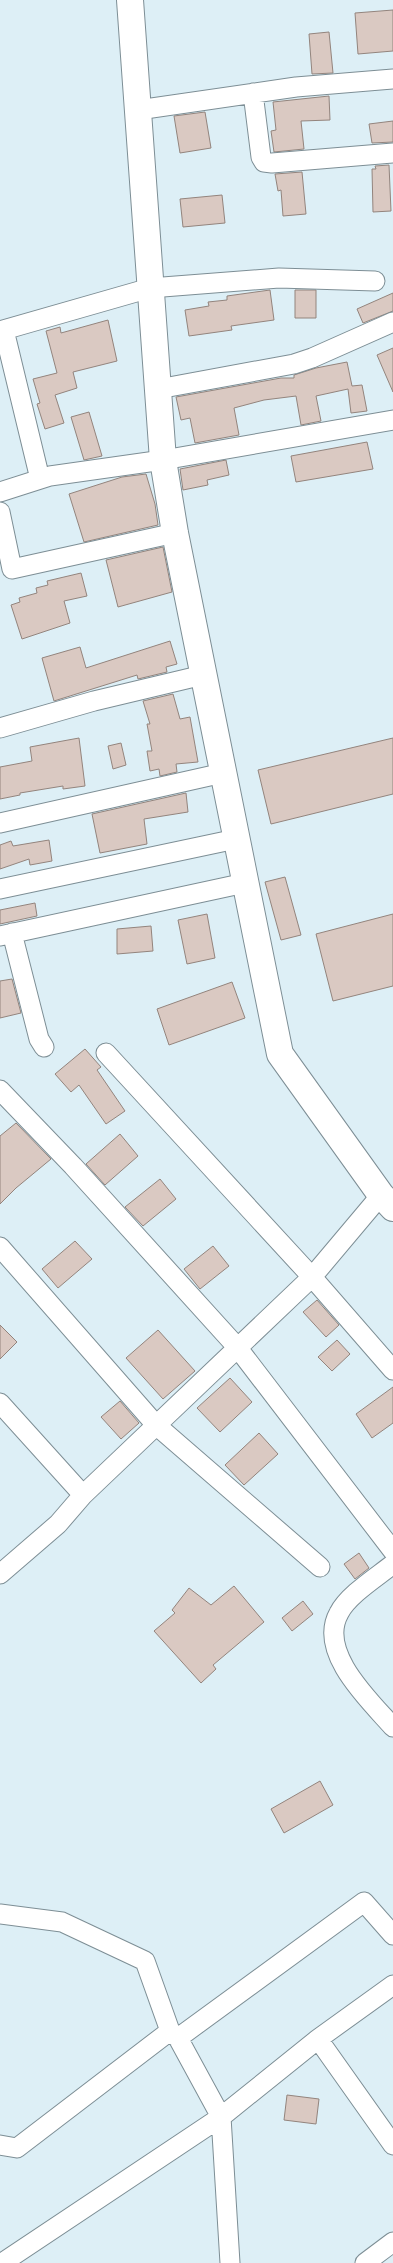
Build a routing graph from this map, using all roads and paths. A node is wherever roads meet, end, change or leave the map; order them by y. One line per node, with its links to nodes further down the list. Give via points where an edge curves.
1 (130, 0): 4 (street)
2 (393, 79): 3 (street)
3 (253, 93): 4 (street); 5 (street, via 264,162 272,164)
4 (138, 110): 7 (street)
5 (393, 153)
6 (375, 282): 7 (street, via 279,278)
7 (150, 288): 9 (street); 10 (street)
8 (393, 322): 10 (street, via 294,364)
9 (2, 330): 13 (street)
10 (158, 390): 12 (street)
11 (393, 420): 12 (street)
12 (163, 460): 13 (street); 16 (street)
13 (40, 479): 14 (street)
14 (0, 492)
15 (0, 512): 16 (street, via 12,569)
16 (175, 533): 17 (street)
17 (203, 675): 18 (street); 19 (street)
18 (0, 728)
19 (223, 773): 20 (street); 21 (street)
20 (0, 823)
21 (236, 839): 22 (street); 23 (street)
22 (245, 883): 24 (street); 28 (street, via 280,1054)
23 (0, 889)
24 (6, 934): 25 (street)
25 (44, 1046)
26 (106, 1053): 30 (street)
27 (0, 1090): 31 (street)
28 (387, 1201): 30 (street)
29 (0, 1247): 34 (street)
30 (312, 1276): 31 (street); 32 (street)
31 (237, 1347): 34 (street); 36 (street)
32 (393, 1370)
33 (0, 1403): 35 (street)
34 (156, 1425): 35 (street); 38 (street)
35 (83, 1495): 39 (street, via 58,1524)
36 (393, 1551)
37 (393, 1564): 40 (street, via 339,1613 334,1625 334,1643 360,1690)
38 (320, 1568)
39 (0, 1574)
40 (393, 1727)
41 (0, 1914): 44 (street, via 62,1922 145,1961)
42 (393, 1935): 44 (street, via 364,1902)
43 (393, 1985): 45 (street)
44 (174, 2034): 46 (street); 48 (street, via 17,2148)
45 (318, 2039): 46 (street); 47 (street)
46 (221, 2118): 50 (street); 51 (street)
47 (393, 2145)
48 (0, 2146)
49 (393, 2242): 52 (street)
50 (2, 2263)
51 (230, 2263)
52 (365, 2263)

